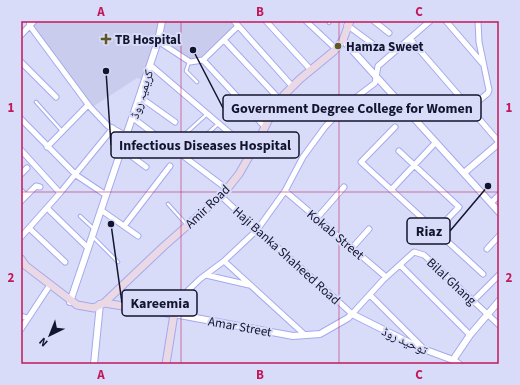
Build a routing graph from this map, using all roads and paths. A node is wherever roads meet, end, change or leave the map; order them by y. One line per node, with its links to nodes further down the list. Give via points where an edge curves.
1 (34, 21): 10 (street)
2 (162, 21): 18 (street, کریمیہ روڈ)
3 (234, 21): 12 (street)
4 (266, 21): 26 (street)
5 (306, 21): 20 (street)
6 (374, 21): 13 (street)
7 (430, 21): 15 (street)
8 (446, 21): 25 (street)
9 (478, 21): 25 (street)
10 (30, 23): 14 (street); 34 (street)
11 (349, 23): 17 (main road, Amir Road); 19 (street)
12 (238, 26): 16 (street); 29 (street)
13 (389, 33)
14 (21, 36)
15 (410, 39): 27 (street, via 378,66); 35 (street)
16 (224, 40): 21 (street); 32 (street)
17 (343, 40): 20 (main road, Amir Road); 27 (street)
18 (158, 41): 23 (street); 24 (street, کریمیہ روڈ)
19 (378, 48)
20 (336, 49): 26 (main road, Amir Road)
21 (202, 60): 23 (street); 42 (street)
22 (21, 62): 30 (street)
23 (190, 62): 28 (lane, via 186,71)
24 (150, 64): 31 (street, کریمیہ روڈ); 36 (street)
25 (483, 65): 35 (street, via 489,92)
26 (311, 70): 29 (main road, Amir Road)
27 (376, 76): 48 (street); 69 (street, via 375,83 346,105 325,127 303,157)
28 (197, 82)
29 (292, 86): 32 (main road, Amir Road)
30 (56, 97)
31 (140, 97): 37 (street, کریمیہ روڈ); 39 (street)
32 (281, 101): 42 (main road, Amir Road)
33 (36, 102): 44 (lane)
34 (88, 105): 43 (street); 44 (street)
35 (470, 108): 49 (street)
36 (207, 114): 40 (street); 46 (lane)
37 (133, 118): 47 (street, کریمیہ روڈ); 66 (street)
38 (21, 119): 51 (street)
39 (175, 122)
40 (219, 124): 45 (street); 50 (lane)
41 (395, 126): 67 (street, via 360,162)
42 (265, 127): 55 (main road, Amir Road)
43 (113, 128): 47 (street); 63 (street)
44 (62, 132): 51 (street)
45 (231, 134): 55 (street); 56 (lane)
46 (184, 135)
47 (127, 136): 52 (street, کریمیہ روڈ)
48 (436, 142): 57 (street); 61 (street)
49 (499, 142): 61 (street)
50 (195, 145)
51 (47, 147): 63 (street)
52 (122, 149): 58 (street); 71 (street, کریمیہ روڈ)
53 (21, 150): 70 (street)
54 (398, 151): 57 (street)
55 (252, 152): 66 (main road, Amir Road)
56 (210, 155)
57 (414, 165): 67 (street); 89 (street, via 459,207)
58 (146, 166)
59 (170, 166): 83 (street)
60 (27, 168): 62 (street)
61 (464, 173): 76 (street)
62 (21, 174)
63 (76, 175): 70 (street); 71 (street)
64 (40, 187): 73 (street, via 36,186)
65 (344, 187): 82 (street)
66 (227, 189): 74 (main road, Amir Road)
67 (391, 190): 89 (street)
68 (21, 191): 73 (street)
69 (285, 192): 82 (street, Kokab Street); 88 (street)
70 (60, 194): 78 (street)
71 (106, 195): 79 (street, کریمیہ روڈ)
72 (499, 195): 76 (street)
73 (26, 196): 75 (street)
74 (221, 196): 84 (main road, Amir Road); 88 (street, Haji Banka Shaheed Road)
75 (21, 201)
76 (491, 203): 80 (street)
77 (168, 204): 84 (lane)
78 (47, 208): 85 (street); 94 (street)
79 (101, 210): 83 (street); 86 (street, کریمیہ روڈ)
80 (499, 212)
81 (80, 216): 86 (lane)
82 (317, 218): 95 (street, Kokab Street)
83 (124, 226): 92 (street)
84 (188, 226): 113 (main road, Amir Road)
85 (29, 228): 90 (street); 99 (street)
86 (95, 229): 91 (street, کریمیہ روڈ)
87 (369, 229): 95 (street)
88 (257, 230): 98 (street); 115 (street, Haji Banka Shaheed Road, via 303,268)
89 (436, 231): 103 (street)
90 (21, 236)
91 (92, 236): 94 (street, کریمیہ روڈ); 100 (lane)
92 (138, 236)
93 (499, 236): 96 (street)
94 (88, 248): 112 (street, کریمیہ روڈ)
95 (352, 248): 106 (street, Kokab Street)
96 (487, 248)
97 (21, 259): 102 (main road, Amar Street)
98 (224, 261): 104 (street); 108 (street)
99 (66, 262)
100 (118, 262)
101 (400, 265): 106 (street, Bilal Ghang); 110 (street, Bilal Ghang, via 414,252 424,255); 121 (street)
102 (24, 267): 107 (main road, Amar Street)
103 (483, 274)
104 (206, 275): 108 (street); 114 (street, via 176,302)
105 (499, 275): 110 (street)
106 (386, 277): 109 (street, Bilal Ghang)
107 (50, 285): 112 (main road, Amar Street); 118 (street)
108 (251, 286): 122 (street)
109 (370, 295): 115 (street, Bilal Ghang); 123 (street)
110 (473, 301): 116 (street, Bilal Ghang)
111 (499, 301): 116 (street, Bilal Ghang)
112 (70, 302): 113 (main road, Amar Street, via 85,308 94,308)
113 (102, 304): 114 (main road, Amar Street); 125 (street)
114 (174, 314): 122 (street, Amar Street, via 293,336); 126 (main road)
115 (352, 314): 122 (street, Amar Street, via 320,334); 123 (street, توحید روڈ)
116 (487, 314): 119 (street); 121 (street)
117 (21, 316): 118 (street)
118 (27, 318): 120 (street)
119 (499, 326)
120 (21, 329)
121 (470, 334): 124 (street)
122 (306, 335)
123 (425, 350): 124 (street, توحید روڈ)
124 (453, 360): 127 (street, توحید روڈ)
125 (94, 364)
126 (166, 364)
127 (459, 364)

